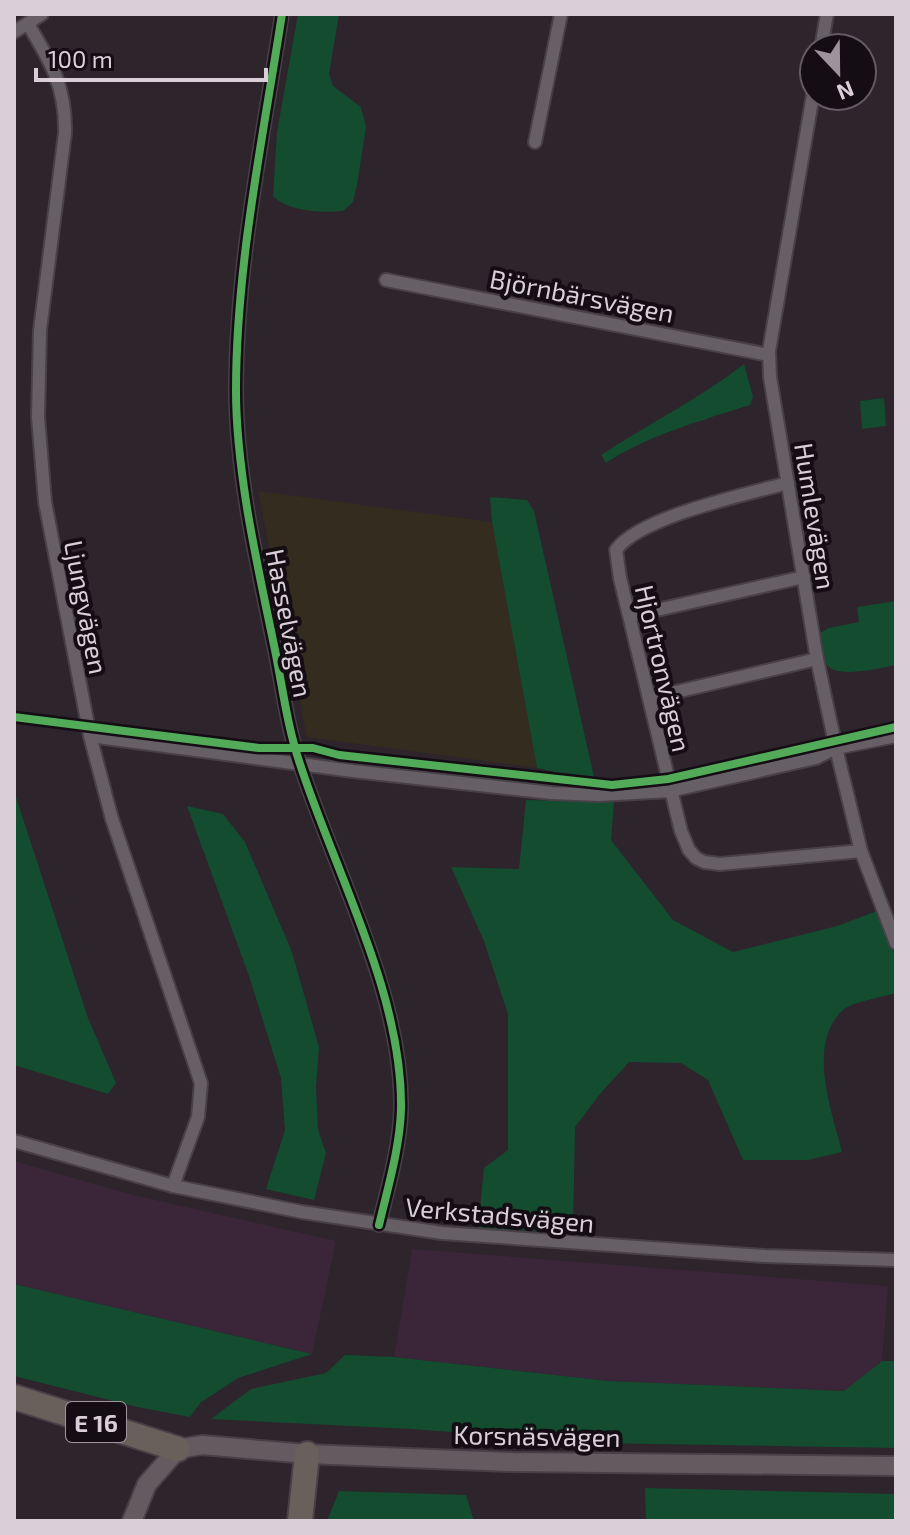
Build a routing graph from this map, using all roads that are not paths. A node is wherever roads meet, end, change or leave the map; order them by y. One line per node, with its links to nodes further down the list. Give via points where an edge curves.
1 (42, 14): 4 (street)
2 (282, 14): 18 (street, Hasselvägen, via 248,238 236,390 248,511)
3 (561, 14): 7 (street)
4 (28, 24): 5 (street); 15 (street, Ljungvägen, via 56,74 65,104 40,330 38,417 45,502)
5 (14, 32)
6 (810, 112): 9 (street, Humlevägen)
7 (535, 142)
8 (386, 280): 9 (street, Björnbärsvägen)
9 (769, 355): 10 (street, Humlevägen)
10 (788, 483): 11 (street, Humlevägen); 12 (street, Hjortronvägen, via 699,508 627,538 616,553)
11 (804, 577): 12 (street); 13 (street, Humlevägen)
12 (630, 616): 14 (street, Hjortronvägen)
13 (817, 659): 14 (street); 17 (street, Humlevägen)
14 (650, 698): 19 (street, Hjortronvägen)
15 (90, 736): 18 (street); 23 (street, Ljungvägen, via 112,819 201,1083 198,1117)
16 (896, 736): 17 (street)
17 (836, 748): 19 (street, via 816,758); 20 (street, Humlevägen)
18 (299, 763): 19 (street, via 552,793); 24 (street, Hasselvägen, via 393,1030 401,1112)
19 (670, 791): 20 (street, Hjortronvägen, via 685,842 704,862)
20 (861, 851): 21 (street, Humlevägen)
21 (896, 943)
22 (14, 1141): 23 (street, Verkstadsvägen)
23 (173, 1186): 24 (street, Verkstadsvägen)
24 (379, 1225): 25 (street, Verkstadsvägen, via 724,1254)
25 (896, 1260)
26 (14, 1397): 27 (highway, E 16)
27 (178, 1449): 28 (street, Korsnäsvägen, via 202,1445); 30 (street, via 147,1484)
28 (307, 1454): 29 (street, Korsnäsvägen); 31 (highway)
29 (896, 1466)
30 (132, 1521)
31 (300, 1521)

